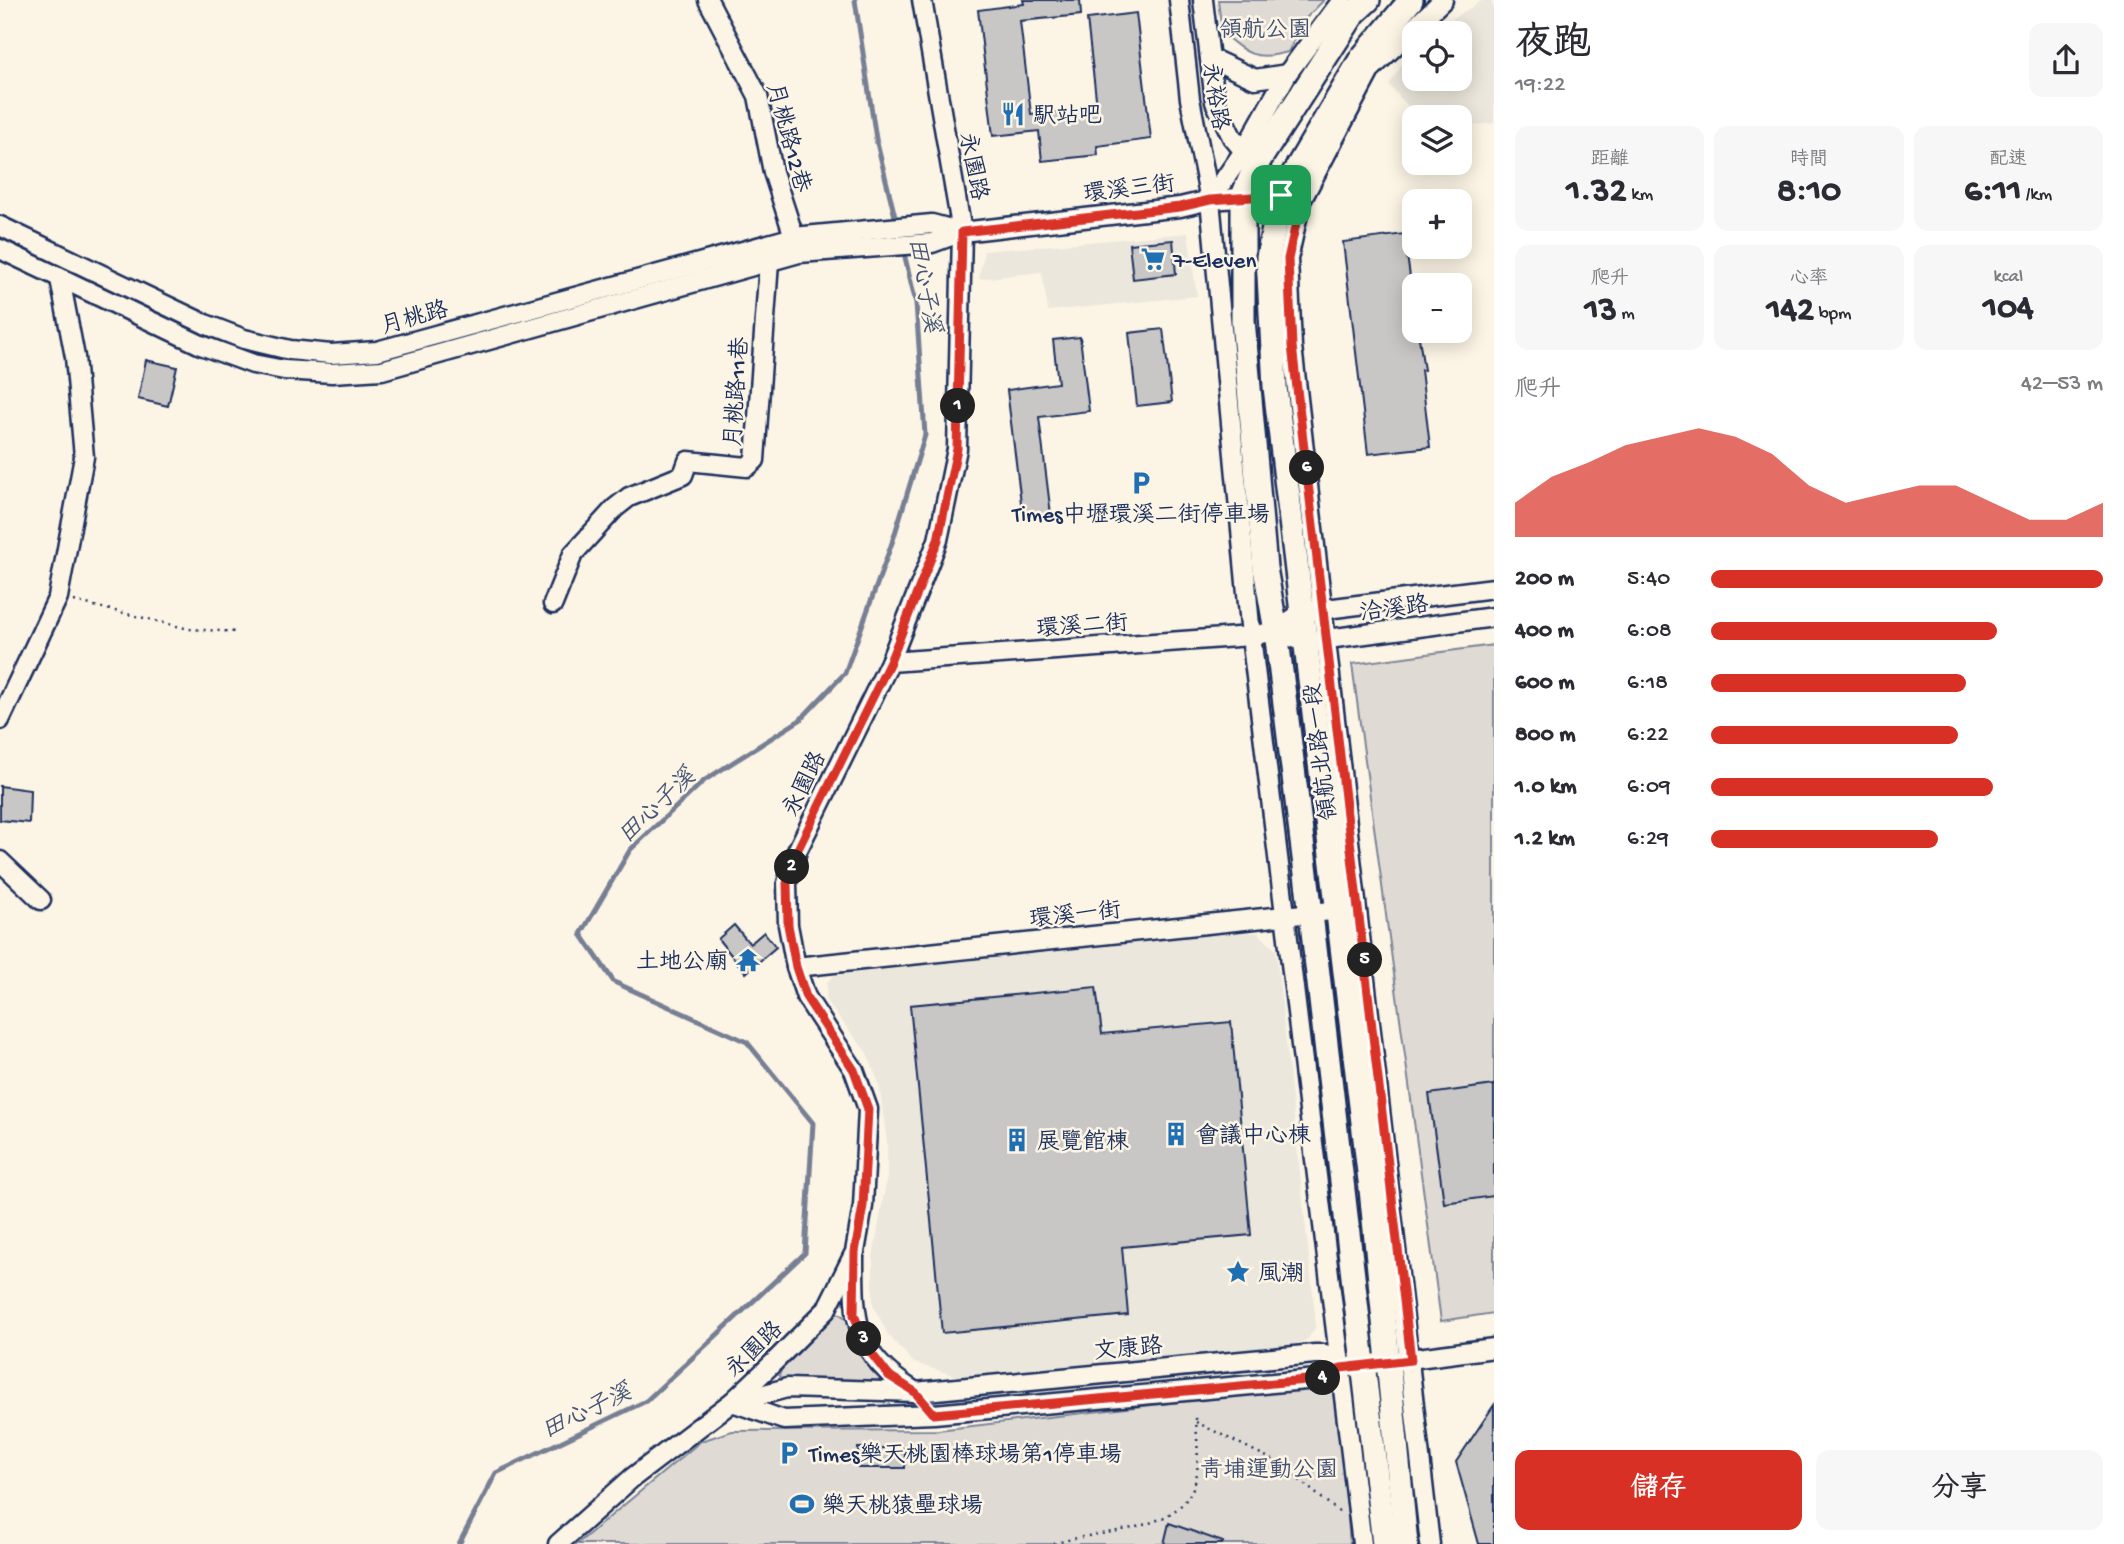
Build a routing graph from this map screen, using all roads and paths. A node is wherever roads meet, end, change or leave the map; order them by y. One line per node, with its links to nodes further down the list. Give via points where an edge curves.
1 (708, 0): 18 (street, 月桃路12巷, via 758,96 773,172)
2 (922, 0): 16 (street, 永園路)
3 (1179, 0): 14 (street, 永裕路, via 1190,99)
4 (1203, 0): 9 (street, 永裕路)
5 (1342, 0): 10 (street, 領航北路一段)
6 (1368, 0): 11 (main road, 領航北路一段)
7 (1411, 0): 13 (main road, 領航北路一段, via 1361,59)
8 (1443, 0): 13 (street, 領航北路一段, via 1371,69)
9 (1210, 58): 10 (street, via 1255,79); 11 (street, 永裕路, via 1216,102 1232,136)
10 (1287, 74): 11 (street, 領航北路一段)
11 (1250, 158): 12 (main road, 領航北路一段); 13 (street, 永裕路); 14 (street, 領航北路一段)
12 (1243, 196): 13 (street, 環溪三街); 14 (street, 環溪三街); 28 (main road, 領航北路一段, via 1243,320 1265,568)
13 (1291, 198): 26 (main road, 領航北路一段, via 1268,257 1270,296 1275,387)
14 (1210, 200): 16 (street, 環溪三街); 30 (street, 領航北路一段)
15 (0, 226): 22 (street, 月桃路, via 205,324 290,350 331,354 377,351)
16 (962, 232): 17 (street, via 932,243); 17 (street, via 932,224); 32 (street, 永園路, via 957,449 938,540)
17 (855, 239): 18 (street, 月桃路)
18 (796, 245): 20 (street, 月桃路); 22 (street, 月桃路)
19 (0, 249): 21 (street, 月桃路)
20 (769, 261): 22 (street, 月桃路); 25 (street, 月桃路11巷, via 755,460 747,467 688,461 683,475 629,497 573,554)
21 (60, 279): 22 (street, 月桃路, via 201,345 284,370 382,370); 24 (street, via 75,357 84,457)
22 (502, 327)
23 (1494, 588): 26 (street, 洽溪路)
24 (58, 597): 29 (path, via 189,629); 33 (street)
25 (553, 604)
26 (1313, 611): 28 (street, 洽溪路); 31 (main road, 領航北路一段)
27 (1494, 617): 31 (street, 洽溪路)
28 (1276, 631): 30 (street, 環溪二街); 31 (street, 洽溪路); 37 (main road, 領航北路一段)
29 (237, 632)
30 (1251, 636): 32 (street, 環溪二街); 38 (street, 領航北路一段)
31 (1317, 641): 36 (main road, 領航北路一段)
32 (890, 662): 39 (street, 永園路, via 797,851 787,883)
33 (0, 720)
34 (0, 861): 35 (street)
35 (41, 900)
36 (1349, 910): 37 (street, 環溪一街); 42 (street, 領航北路一段); 43 (main road, 領航北路一段)
37 (1311, 914): 38 (street, 環溪一街); 44 (main road, 領航北路一段)
38 (1287, 916): 39 (street, 環溪一街); 44 (street, 領航北路一段)
39 (796, 967): 40 (street, 永園路, via 806,997 854,1070 868,1109 863,1206)
40 (855, 1252): 45 (street, via 854,1315 868,1349 888,1375); 46 (street, 永園路, via 826,1310)
41 (1494, 1348): 42 (street)
42 (1411, 1360): 43 (street); 50 (street, 領航北路一段)
43 (1388, 1361): 44 (street); 52 (main road, 領航北路一段)
44 (1352, 1366): 45 (street, 文康路, via 1315,1354); 48 (street, via 1328,1378); 55 (street, 領航北路一段); 56 (main road, 領航北路一段)
45 (915, 1392): 46 (street, 文康路, via 787,1388); 48 (street)
46 (732, 1402): 48 (street, via 784,1420); 53 (street, 永園路, via 632,1478)
47 (1196, 1413): 49 (path)
48 (934, 1414)
49 (1196, 1422): 51 (path, via 1278,1462); 54 (path, via 1197,1474 1184,1503 1156,1522)
50 (1421, 1447): 52 (street); 57 (street, 領航北路一段)
51 (1339, 1512)
52 (1409, 1540)
53 (558, 1544)
54 (1054, 1544)
55 (1362, 1544)
56 (1384, 1544)
57 (1430, 1544)

